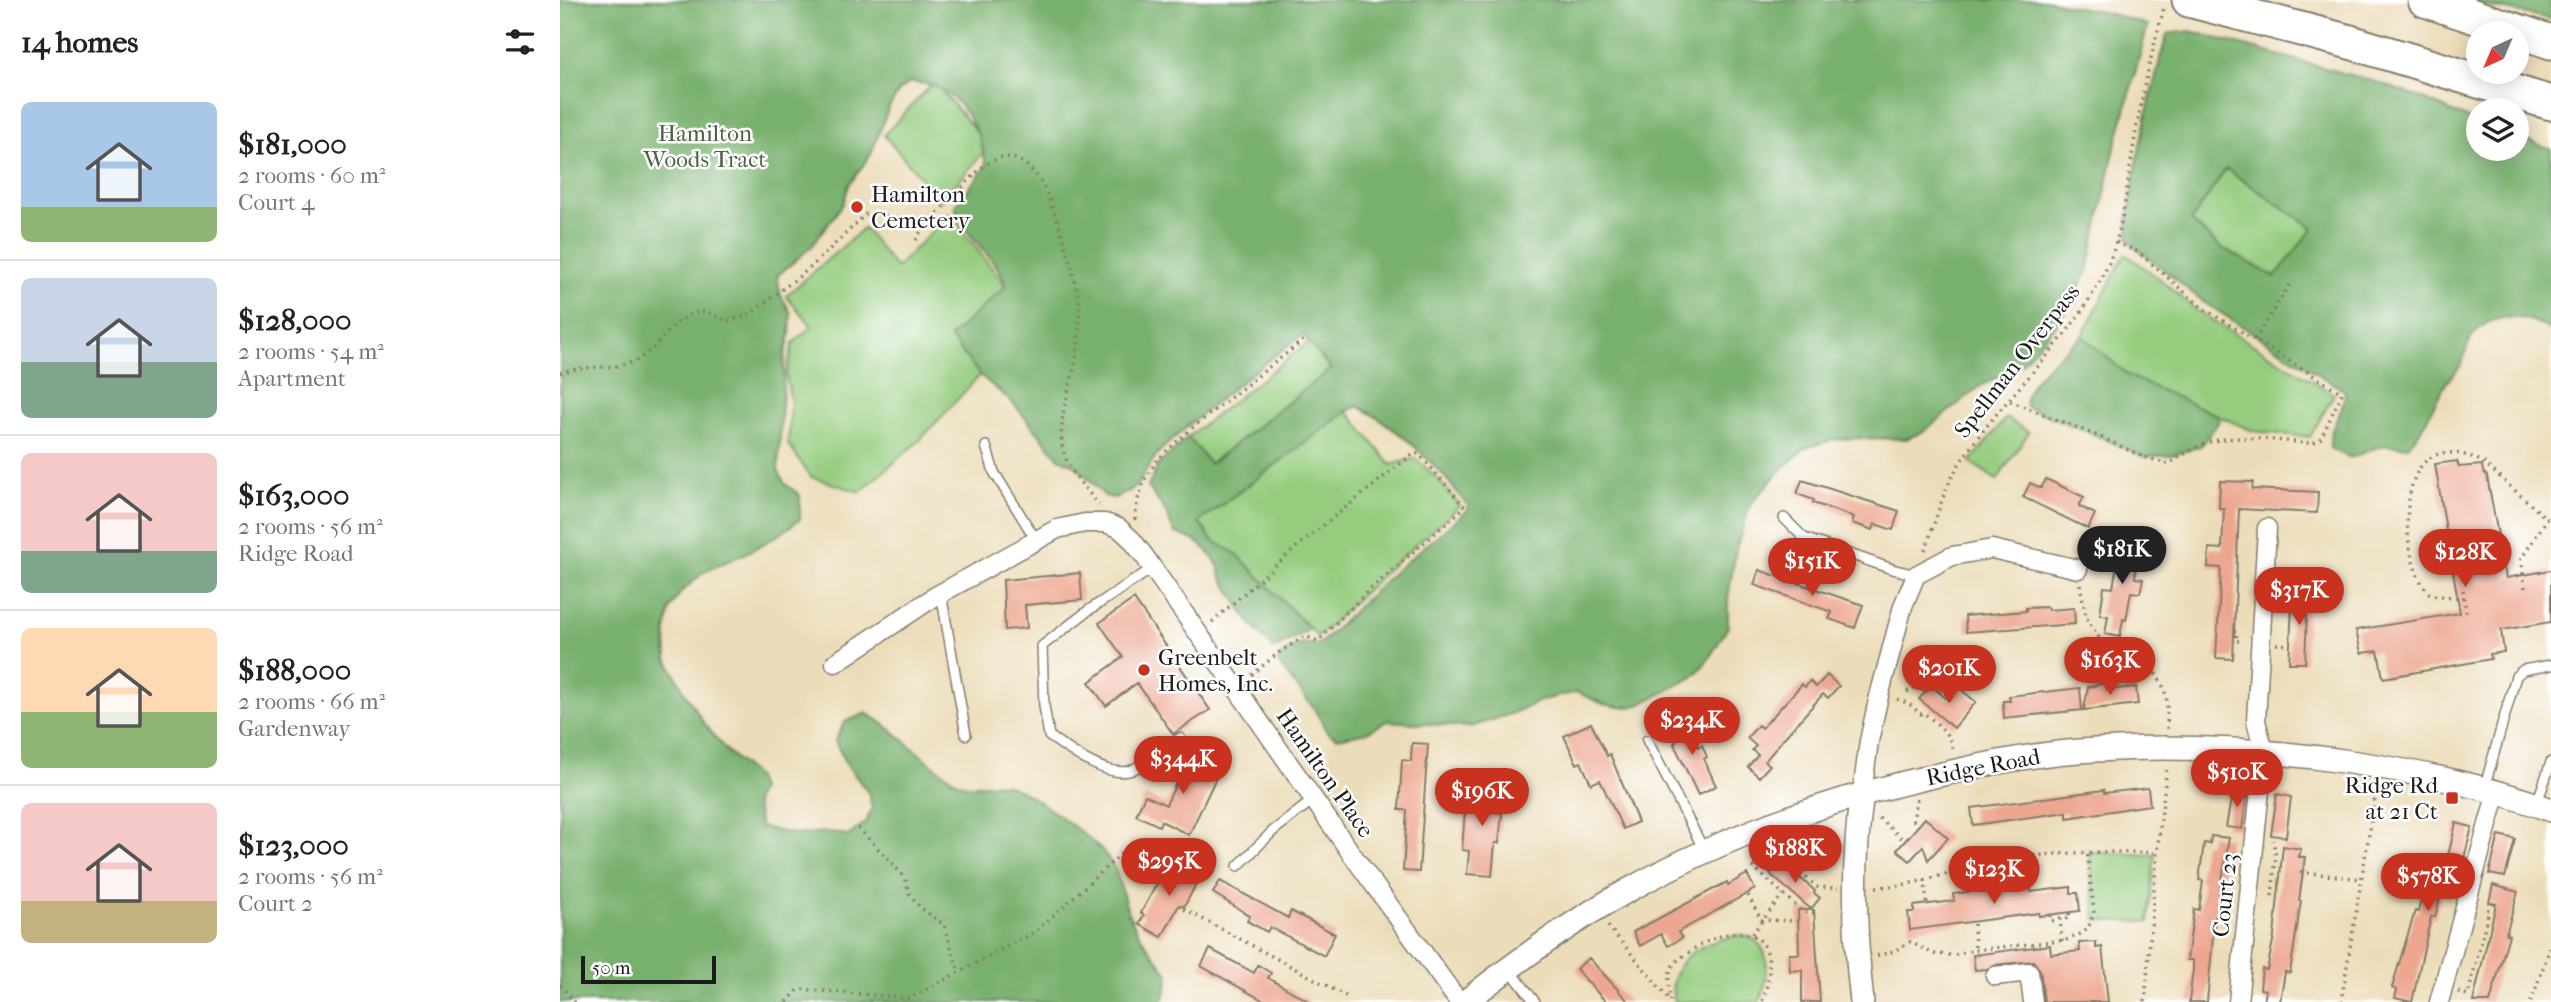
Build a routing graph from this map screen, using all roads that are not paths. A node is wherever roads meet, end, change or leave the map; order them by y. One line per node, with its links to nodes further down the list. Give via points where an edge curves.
1 (2189, 0): 4 (highway, via 2350,42)
2 (2424, 0): 3 (highway)
3 (2551, 42)
4 (2551, 103)
5 (986, 446): 8 (lane, via 994,472)
6 (1784, 518): 11 (lane, via 1804,538)
7 (2267, 528): 18 (street, Court 23, via 2256,721)
8 (1036, 540): 9 (street, Hamilton Place, via 1057,529 1105,523 1125,534); 12 (street)
9 (1153, 568): 16 (lane, via 1042,646 1044,706 1049,736 1107,769 1129,771); 22 (street, Hamilton Place)
10 (2078, 569): 11 (street, via 1992,550 1952,556)
11 (1916, 575): 21 (street, via 1888,660)
12 (941, 593): 13 (street); 15 (lane)
13 (835, 663)
14 (2551, 665): 20 (lane, via 2523,670 2516,676)
15 (966, 735)
16 (1180, 738)
17 (1647, 740): 24 (lane)
18 (2263, 751): 20 (street, Ridge Road, via 2381,767); 21 (street, Ridge Road, via 2168,748 2039,755); 34 (street, Court 23)
19 (2551, 762): 23 (lane)
20 (2491, 791): 23 (street, Ridge Road); 28 (street)
21 (1862, 793): 24 (street, Ridge Road); 32 (street, via 1854,887)
22 (1313, 800): 25 (lane); 29 (street, Hamilton Place)
23 (2544, 807)
24 (1705, 852): 26 (street, Ridge Road, via 1597,908)
25 (1238, 866)
26 (1508, 968): 30 (street, Ridge Road); 31 (lane)
27 (1995, 976): 33 (street, via 2029,972)
28 (2441, 995)
29 (1459, 1002)
30 (1465, 1002)
31 (1535, 1002)
32 (1862, 1002)
33 (2033, 1002)
34 (2238, 1002)

